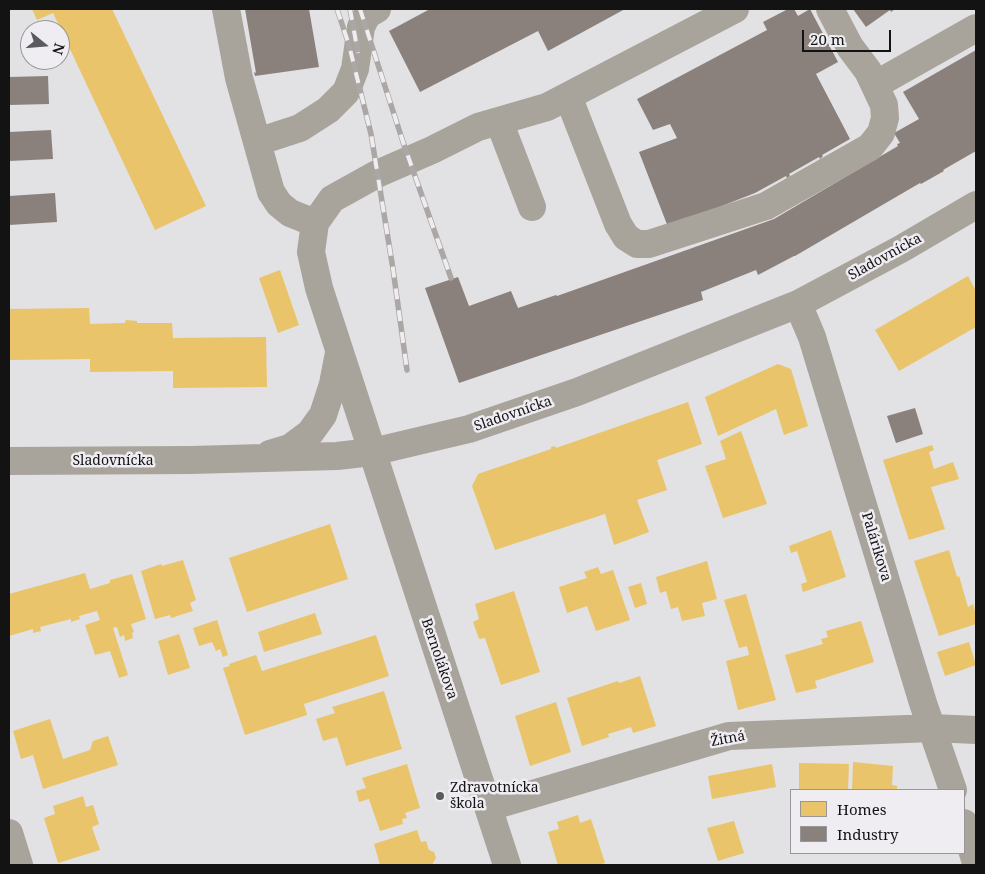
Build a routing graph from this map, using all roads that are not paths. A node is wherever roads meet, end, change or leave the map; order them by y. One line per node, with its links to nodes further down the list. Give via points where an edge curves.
1 (226, 9): 9 (street, via 239,78)
2 (377, 9): 9 (street, via 367,15 361,28 355,70 346,92 328,110 300,128)
3 (735, 9): 7 (street)
4 (830, 9): 6 (street)
5 (976, 28): 6 (street)
6 (875, 85): 7 (street, via 884,105 885,118 881,133 870,147 766,206 649,244 637,244 618,224)
7 (568, 96): 8 (street, via 547,107)
8 (499, 121): 11 (street); 12 (street, via 478,126 377,174 332,199)
9 (257, 142): 12 (street, via 271,192 279,204 290,213)
10 (976, 205): 13 (street, Sladovnícka)
11 (532, 207)
12 (315, 223): 14 (street, Bernolákova, via 311,252)
13 (798, 304): 15 (street, Sladovnícka, via 496,420); 18 (street, Palárikova, via 812,337)
14 (339, 351): 15 (street, Bernolákova); 16 (street, via 323,415 310,433 290,448)
15 (372, 452): 16 (street, Sladovnícka); 21 (street, Bernolákova)
16 (257, 458): 17 (street, Sladovnícka)
17 (9, 462)
18 (932, 728): 19 (street, Žitná); 20 (street, Palárikova); 21 (street, Žitná, via 729,736)
19 (976, 730)
20 (953, 789)
21 (489, 807): 26 (street, Bernolákova)
22 (965, 826): 24 (street)
23 (9, 833): 25 (street)
24 (976, 863)
25 (19, 865)
26 (507, 865)

